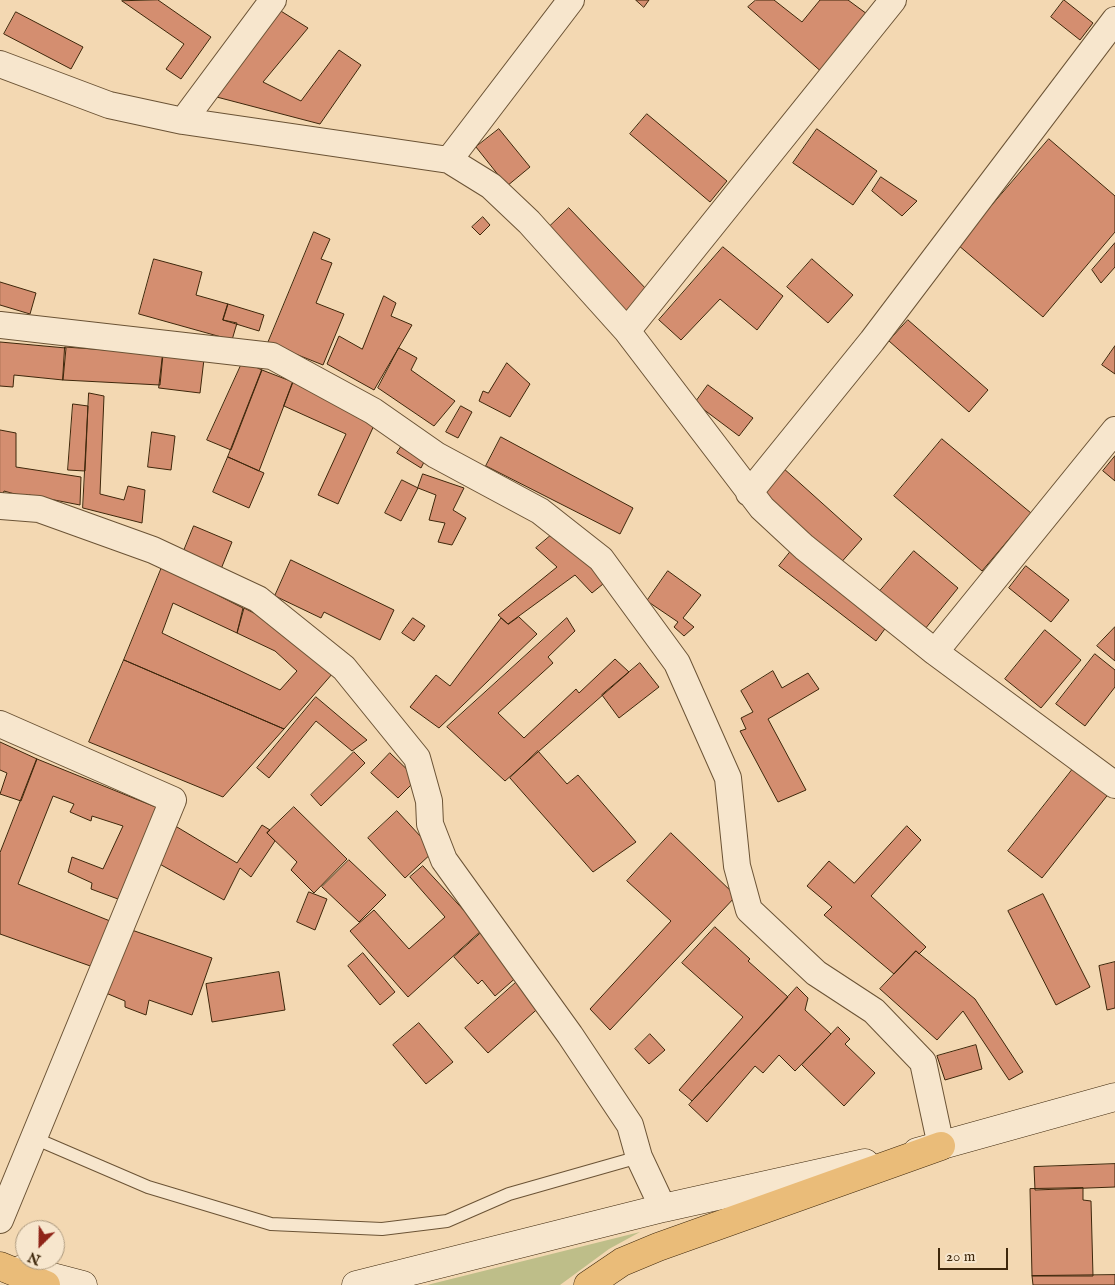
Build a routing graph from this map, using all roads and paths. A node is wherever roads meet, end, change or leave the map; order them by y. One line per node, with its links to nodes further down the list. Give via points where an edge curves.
1 (273, 0): 6 (street)
2 (570, 0): 7 (street)
3 (893, 0): 9 (street)
4 (1115, 20): 11 (street, via 872,341)
5 (0, 64): 6 (street, via 108,105)
6 (183, 121): 7 (street)
7 (449, 160): 9 (street, via 491,186 523,216)
8 (0, 325): 18 (street, via 272,356 373,411 436,455 540,510 601,559 677,663 728,778 737,866 749,910 816,973 874,1011 923,1062)
9 (627, 331): 11 (street)
10 (1115, 430): 13 (street)
11 (748, 493): 13 (street, via 804,547)
12 (0, 506): 19 (street, via 39,510 153,550 258,599 344,668 417,758 429,801 430,824 444,860 570,1035 630,1125)
13 (935, 652): 15 (street)
14 (0, 724): 17 (street, via 173,800)
15 (1115, 786)
16 (1115, 1097): 18 (main road)
17 (34, 1138): 19 (lane, via 148,1187 271,1224 382,1228 447,1221 509,1194); 21 (street)
18 (941, 1146): 20 (main road); 26 (highway, via 658,1247 622,1262)
19 (639, 1157): 20 (street)
20 (662, 1208): 25 (main road)
21 (0, 1220)
22 (0, 1265): 23 (highway); 24 (main road)
23 (46, 1285)
24 (83, 1285)
25 (356, 1285)
26 (588, 1285)

